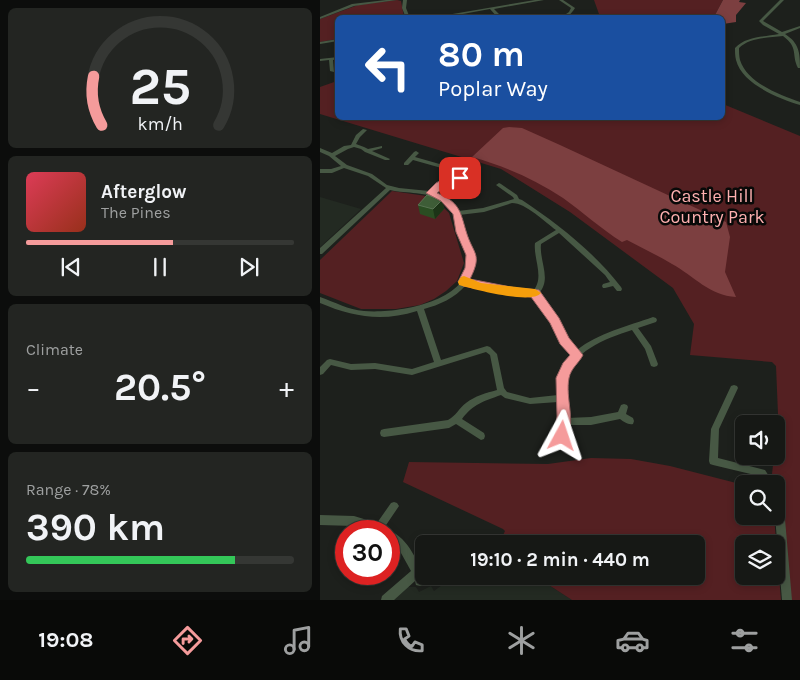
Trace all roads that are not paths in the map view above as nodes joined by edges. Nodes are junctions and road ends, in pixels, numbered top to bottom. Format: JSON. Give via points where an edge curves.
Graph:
{"nodes":[{"id":1,"x":395,"y":0,"type":"edge"},
{"id":2,"x":405,"y":0,"type":"edge"},
{"id":3,"x":538,"y":0,"type":"edge"},
{"id":4,"x":561,"y":0,"type":"edge"},
{"id":5,"x":782,"y":0,"type":"edge"},
{"id":6,"x":366,"y":1,"type":"edge"},
{"id":7,"x":491,"y":8,"type":"junction"},
{"id":8,"x":455,"y":13,"type":"joint"},
{"id":9,"x":407,"y":15,"type":"edge"},
{"id":10,"x":445,"y":15,"type":"edge"},
{"id":11,"x":498,"y":15,"type":"edge"},
{"id":12,"x":566,"y":15,"type":"edge"},
{"id":13,"x":320,"y":18,"type":"edge"},
{"id":14,"x":800,"y":27,"type":"edge"},
{"id":15,"x":782,"y":34,"type":"junction"},
{"id":16,"x":335,"y":40,"type":"edge"},
{"id":17,"x":320,"y":43,"type":"edge"},
{"id":18,"x":799,"y":52,"type":"edge"},
{"id":19,"x":335,"y":58,"type":"edge"},
{"id":20,"x":331,"y":59,"type":"junction"},
{"id":21,"x":320,"y":60,"type":"edge"},
{"id":22,"x":800,"y":67,"type":"edge"},
{"id":23,"x":332,"y":72,"type":"dead end"},
{"id":24,"x":800,"y":104,"type":"edge"},
{"id":25,"x":366,"y":130,"type":"dead end"},
{"id":26,"x":352,"y":145,"type":"junction"},
{"id":27,"x":380,"y":147,"type":"dead end"},
{"id":28,"x":320,"y":150,"type":"edge"},
{"id":29,"x":367,"y":151,"type":"junction"},
{"id":30,"x":333,"y":155,"type":"junction"},
{"id":31,"x":387,"y":159,"type":"dead end"},
{"id":32,"x":406,"y":164,"type":"dead end"},
{"id":33,"x":344,"y":166,"type":"junction"},
{"id":34,"x":320,"y":170,"type":"edge"},
{"id":35,"x":476,"y":172,"type":"dead end"},
{"id":36,"x":452,"y":177,"type":"junction"},
{"id":37,"x":499,"y":185,"type":"dead end"},
{"id":38,"x":390,"y":188,"type":"junction"},
{"id":39,"x":430,"y":193,"type":"junction"},
{"id":40,"x":517,"y":200,"type":"junction"},
{"id":41,"x":457,"y":213,"type":"junction"},
{"id":42,"x":559,"y":231,"type":"junction"},
{"id":43,"x":320,"y":252,"type":"edge"},
{"id":44,"x":463,"y":282,"type":"junction"},
{"id":45,"x":605,"y":286,"type":"dead end"},
{"id":46,"x":535,"y":293,"type":"junction"},
{"id":47,"x":320,"y":300,"type":"edge"},
{"id":48,"x":420,"y":309,"type":"junction"},
{"id":49,"x":653,"y":320,"type":"dead end"},
{"id":50,"x":634,"y":327,"type":"junction"},
{"id":51,"x":577,"y":355,"type":"junction"},
{"id":52,"x":438,"y":364,"type":"junction"},
{"id":53,"x":654,"y":364,"type":"dead end"},
{"id":54,"x":320,"y":372,"type":"edge"},
{"id":55,"x":734,"y":388,"type":"dead end"},
{"id":56,"x":501,"y":392,"type":"junction"},
{"id":57,"x":562,"y":398,"type":"junction"},
{"id":58,"x":458,"y":421,"type":"junction"},
{"id":59,"x":630,"y":421,"type":"dead end"},
{"id":60,"x":564,"y":422,"type":"junction"},
{"id":61,"x":384,"y":433,"type":"dead end"},
{"id":62,"x":481,"y":436,"type":"dead end"},
{"id":63,"x":562,"y":436,"type":"dead end"},
{"id":64,"x":763,"y":475,"type":"edge"},
{"id":65,"x":394,"y":506,"type":"dead end"},
{"id":66,"x":320,"y":520,"type":"edge"},
{"id":67,"x":335,"y":520,"type":"edge"},
{"id":68,"x":386,"y":520,"type":"edge"},
{"id":69,"x":781,"y":525,"type":"edge"},
{"id":70,"x":400,"y":544,"type":"edge"},
{"id":71,"x":386,"y":600,"type":"edge"},
{"id":72,"x":787,"y":600,"type":"edge"}],
"edges":[{"from":1,"to":6,"type":"street"},
{"from":2,"to":9,"type":"street"},
{"from":3,"to":7,"type":"street"},
{"from":4,"to":12,"type":"street","via":[[573,8]]},
{"from":5,"to":15,"type":"street","via":[[761,20]]},
{"from":6,"to":13,"type":"street"},
{"from":7,"to":8,"type":"street"},
{"from":7,"to":11,"type":"street"},
{"from":8,"to":10,"type":"street"},
{"from":14,"to":15,"type":"street"},
{"from":15,"to":18,"type":"street"},
{"from":15,"to":24,"type":"street","via":[[742,43],[736,56],[741,68],[754,81],[774,94]]},
{"from":16,"to":17,"type":"street"},
{"from":18,"to":22,"type":"street","via":[[797,62]]},
{"from":19,"to":20,"type":"street"},
{"from":20,"to":21,"type":"street"},
{"from":20,"to":23,"type":"street"},
{"from":25,"to":26,"type":"street"},
{"from":26,"to":29,"type":"street"},
{"from":26,"to":30,"type":"street"},
{"from":27,"to":29,"type":"street"},
{"from":28,"to":30,"type":"street"},
{"from":29,"to":31,"type":"street"},
{"from":30,"to":33,"type":"street"},
{"from":32,"to":36,"type":"street","via":[[414,156],[450,166],[446,173]]},
{"from":33,"to":34,"type":"street","via":[[332,171]]},
{"from":33,"to":38,"type":"street","via":[[369,174]]},
{"from":35,"to":36,"type":"street","via":[[468,177]]},
{"from":36,"to":39,"type":"street"},
{"from":37,"to":40,"type":"street"},
{"from":38,"to":39,"type":"street"},
{"from":38,"to":43,"type":"street"},
{"from":39,"to":41,"type":"street","via":[[444,199]]},
{"from":40,"to":41,"type":"street","via":[[484,210]]},
{"from":40,"to":42,"type":"street"},
{"from":41,"to":44,"type":"street","via":[[461,232],[472,255]]},
{"from":42,"to":45,"type":"street","via":[[605,271],[617,286]]},
{"from":42,"to":46,"type":"street","via":[[538,243],[543,282]]},
{"from":44,"to":46,"type":"street"},
{"from":44,"to":48,"type":"street","via":[[446,297]]},
{"from":46,"to":51,"type":"street","via":[[564,341]]},
{"from":47,"to":48,"type":"street","via":[[364,314]]},
{"from":48,"to":52,"type":"street"},
{"from":49,"to":50,"type":"street"},
{"from":50,"to":51,"type":"street","via":[[595,341]]},
{"from":50,"to":53,"type":"street"},
{"from":51,"to":57,"type":"street","via":[[565,371]]},
{"from":52,"to":54,"type":"street","via":[[408,372],[330,362]]},
{"from":52,"to":56,"type":"street","via":[[480,350],[490,350],[494,354]]},
{"from":55,"to":64,"type":"street","via":[[715,429],[713,462]]},
{"from":56,"to":57,"type":"street","via":[[510,398],[523,400]]},
{"from":56,"to":58,"type":"street","via":[[470,404]]},
{"from":57,"to":60,"type":"street"},
{"from":58,"to":61,"type":"street"},
{"from":58,"to":62,"type":"street"},
{"from":59,"to":60,"type":"street","via":[[622,411],[591,421]]},
{"from":60,"to":63,"type":"street"},
{"from":65,"to":68,"type":"street"},
{"from":66,"to":67,"type":"street"},
{"from":69,"to":72,"type":"street"},
{"from":70,"to":71,"type":"street","via":[[406,549],[419,577]]}]}
